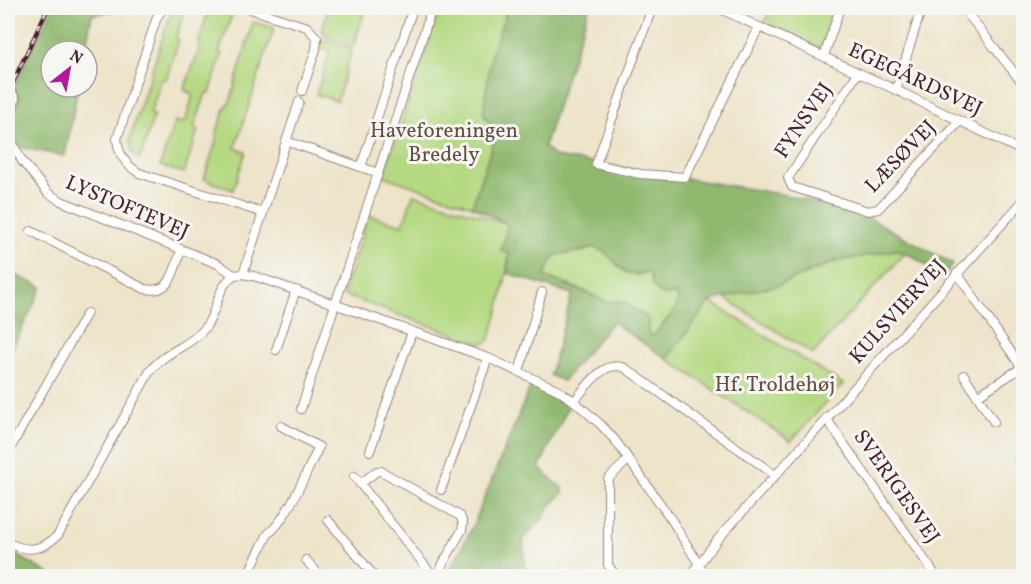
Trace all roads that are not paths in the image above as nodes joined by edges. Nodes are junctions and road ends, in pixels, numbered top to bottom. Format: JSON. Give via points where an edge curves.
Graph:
{"nodes":[{"id":1,"x":164,"y":8,"type":"edge"},
{"id":2,"x":247,"y":8,"type":"edge"},
{"id":3,"x":413,"y":8,"type":"edge"},
{"id":4,"x":432,"y":8,"type":"edge"},
{"id":5,"x":652,"y":8,"type":"edge"},
{"id":6,"x":718,"y":8,"type":"edge"},
{"id":7,"x":840,"y":8,"type":"edge"},
{"id":8,"x":963,"y":8,"type":"edge"},
{"id":9,"x":921,"y":10,"type":"dead end"},
{"id":10,"x":759,"y":27,"type":"junction"},
{"id":11,"x":824,"y":56,"type":"junction"},
{"id":12,"x":858,"y":73,"type":"junction"},
{"id":13,"x":1023,"y":85,"type":"edge"},
{"id":14,"x":896,"y":90,"type":"junction"},
{"id":15,"x":302,"y":91,"type":"dead end"},
{"id":16,"x":11,"y":93,"type":"edge"},
{"id":17,"x":298,"y":102,"type":"dead end"},
{"id":18,"x":960,"y":121,"type":"junction"},
{"id":19,"x":286,"y":141,"type":"junction"},
{"id":20,"x":1023,"y":152,"type":"edge"},
{"id":21,"x":361,"y":167,"type":"junction"},
{"id":22,"x":378,"y":173,"type":"junction"},
{"id":23,"x":830,"y":199,"type":"joint"},
{"id":24,"x":1023,"y":200,"type":"edge"},
{"id":25,"x":263,"y":213,"type":"junction"},
{"id":26,"x":31,"y":231,"type":"dead end"},
{"id":27,"x":181,"y":251,"type":"junction"},
{"id":28,"x":957,"y":273,"type":"junction"},
{"id":29,"x":238,"y":274,"type":"junction"},
{"id":30,"x":296,"y":290,"type":"junction"},
{"id":31,"x":542,"y":292,"type":"dead end"},
{"id":32,"x":336,"y":304,"type":"junction"},
{"id":33,"x":87,"y":313,"type":"dead end"},
{"id":34,"x":412,"y":332,"type":"junction"},
{"id":35,"x":276,"y":350,"type":"dead end"},
{"id":36,"x":488,"y":358,"type":"junction"},
{"id":37,"x":1022,"y":370,"type":"edge"},
{"id":38,"x":519,"y":372,"type":"junction"},
{"id":39,"x":964,"y":375,"type":"dead end"},
{"id":40,"x":977,"y":396,"type":"junction"},
{"id":41,"x":574,"y":401,"type":"junction"},
{"id":42,"x":301,"y":409,"type":"dead end"},
{"id":43,"x":826,"y":418,"type":"junction"},
{"id":44,"x":994,"y":422,"type":"dead end"},
{"id":45,"x":281,"y":426,"type":"dead end"},
{"id":46,"x":370,"y":451,"type":"dead end"},
{"id":47,"x":8,"y":452,"type":"edge"},
{"id":48,"x":629,"y":459,"type":"junction"},
{"id":49,"x":775,"y":475,"type":"junction"},
{"id":50,"x":354,"y":476,"type":"dead end"},
{"id":51,"x":360,"y":484,"type":"junction"},
{"id":52,"x":441,"y":490,"type":"dead end"},
{"id":53,"x":328,"y":520,"type":"dead end"},
{"id":54,"x":8,"y":543,"type":"edge"},
{"id":55,"x":306,"y":560,"type":"dead end"},
{"id":56,"x":698,"y":565,"type":"junction"},
{"id":57,"x":246,"y":576,"type":"edge"},
{"id":58,"x":320,"y":576,"type":"edge"},
{"id":59,"x":374,"y":576,"type":"edge"},
{"id":60,"x":435,"y":576,"type":"edge"},
{"id":61,"x":616,"y":576,"type":"edge"},
{"id":62,"x":690,"y":576,"type":"edge"},
{"id":63,"x":706,"y":576,"type":"edge"},
{"id":64,"x":936,"y":576,"type":"edge"}],
"edges":[{"from":1,"to":25,"type":"street","via":[[157,17],[117,139],[122,158],[139,173]]},
{"from":2,"to":15,"type":"street","via":[[307,27],[317,38]]},
{"from":3,"to":21,"type":"street"},
{"from":4,"to":22,"type":"street"},
{"from":5,"to":10,"type":"street","via":[[596,164],[640,174],[685,177]]},
{"from":6,"to":10,"type":"street","name":"EGEGÅRDSVEJ"},
{"from":7,"to":11,"type":"street","name":"EGEGÅRDSVEJ"},
{"from":8,"to":13,"type":"street"},
{"from":9,"to":14,"type":"street"},
{"from":10,"to":11,"type":"street","name":"EGEGÅRDSVEJ"},
{"from":11,"to":12,"type":"street","name":"EGEGÅRDSVEJ"},
{"from":12,"to":14,"type":"street","name":"EGEGÅRDSVEJ"},
{"from":12,"to":23,"type":"street","name":"FYNSVEJ","via":[[788,178],[792,187]]},
{"from":14,"to":18,"type":"street","name":"EGEGÅRDSVEJ"},
{"from":16,"to":27,"type":"street","name":"LYSTOFTEVEJ","via":[[10,138],[22,161],[48,193]]},
{"from":17,"to":19,"type":"street"},
{"from":18,"to":20,"type":"street","name":"EGEGÅRDSVEJ"},
{"from":18,"to":23,"type":"street","name":"LÆSØVEJ","via":[[878,209],[868,211]]},
{"from":19,"to":21,"type":"street"},
{"from":19,"to":25,"type":"street"},
{"from":21,"to":22,"type":"street"},
{"from":22,"to":32,"type":"street"},
{"from":24,"to":28,"type":"street","name":"KULSVIERVEJ"},
{"from":25,"to":29,"type":"street"},
{"from":26,"to":27,"type":"street","via":[[155,291],[168,284]]},
{"from":27,"to":29,"type":"street","name":"LYSTOFTEVEJ"},
{"from":28,"to":37,"type":"street"},
{"from":28,"to":43,"type":"street","name":"KULSVIERVEJ"},
{"from":29,"to":30,"type":"street","name":"LYSTOFTEVEJ"},
{"from":29,"to":54,"type":"street","via":[[222,288],[205,328],[150,371],[58,535],[50,543],[31,550]]},
{"from":30,"to":32,"type":"street","name":"LYSTOFTEVEJ"},
{"from":30,"to":35,"type":"street"},
{"from":31,"to":38,"type":"street"},
{"from":32,"to":34,"type":"street","name":"LYSTOFTEVEJ"},
{"from":32,"to":42,"type":"street"},
{"from":33,"to":47,"type":"street"},
{"from":34,"to":36,"type":"street","name":"LYSTOFTEVEJ"},
{"from":34,"to":46,"type":"street"},
{"from":36,"to":38,"type":"street","name":"LYSTOFTEVEJ"},
{"from":36,"to":52,"type":"street"},
{"from":37,"to":40,"type":"street"},
{"from":38,"to":41,"type":"street","name":"LYSTOFTEVEJ"},
{"from":39,"to":40,"type":"street"},
{"from":40,"to":44,"type":"street"},
{"from":41,"to":48,"type":"street","name":"LYSTOFTEVEJ","via":[[600,424]]},
{"from":41,"to":49,"type":"street","via":[[604,368],[617,365]]},
{"from":43,"to":49,"type":"street","name":"KULSVIERVEJ"},
{"from":43,"to":64,"type":"street","name":"SVERIGESVEJ"},
{"from":45,"to":57,"type":"street","via":[[319,447],[292,501],[268,534]]},
{"from":48,"to":56,"type":"street","name":"LYSTOFTEVEJ"},
{"from":48,"to":61,"type":"street","via":[[608,479],[608,565]]},
{"from":49,"to":56,"type":"street","name":"KULSVIERVEJ"},
{"from":50,"to":51,"type":"street"},
{"from":51,"to":60,"type":"street"},
{"from":51,"to":60,"type":"street","via":[[381,471],[460,516],[462,530]]},
{"from":53,"to":59,"type":"street"},
{"from":55,"to":58,"type":"street"},
{"from":56,"to":62,"type":"street","name":"KULSVIERVEJ"},
{"from":56,"to":63,"type":"street","name":"LYSTOFTEVEJ"}]}
